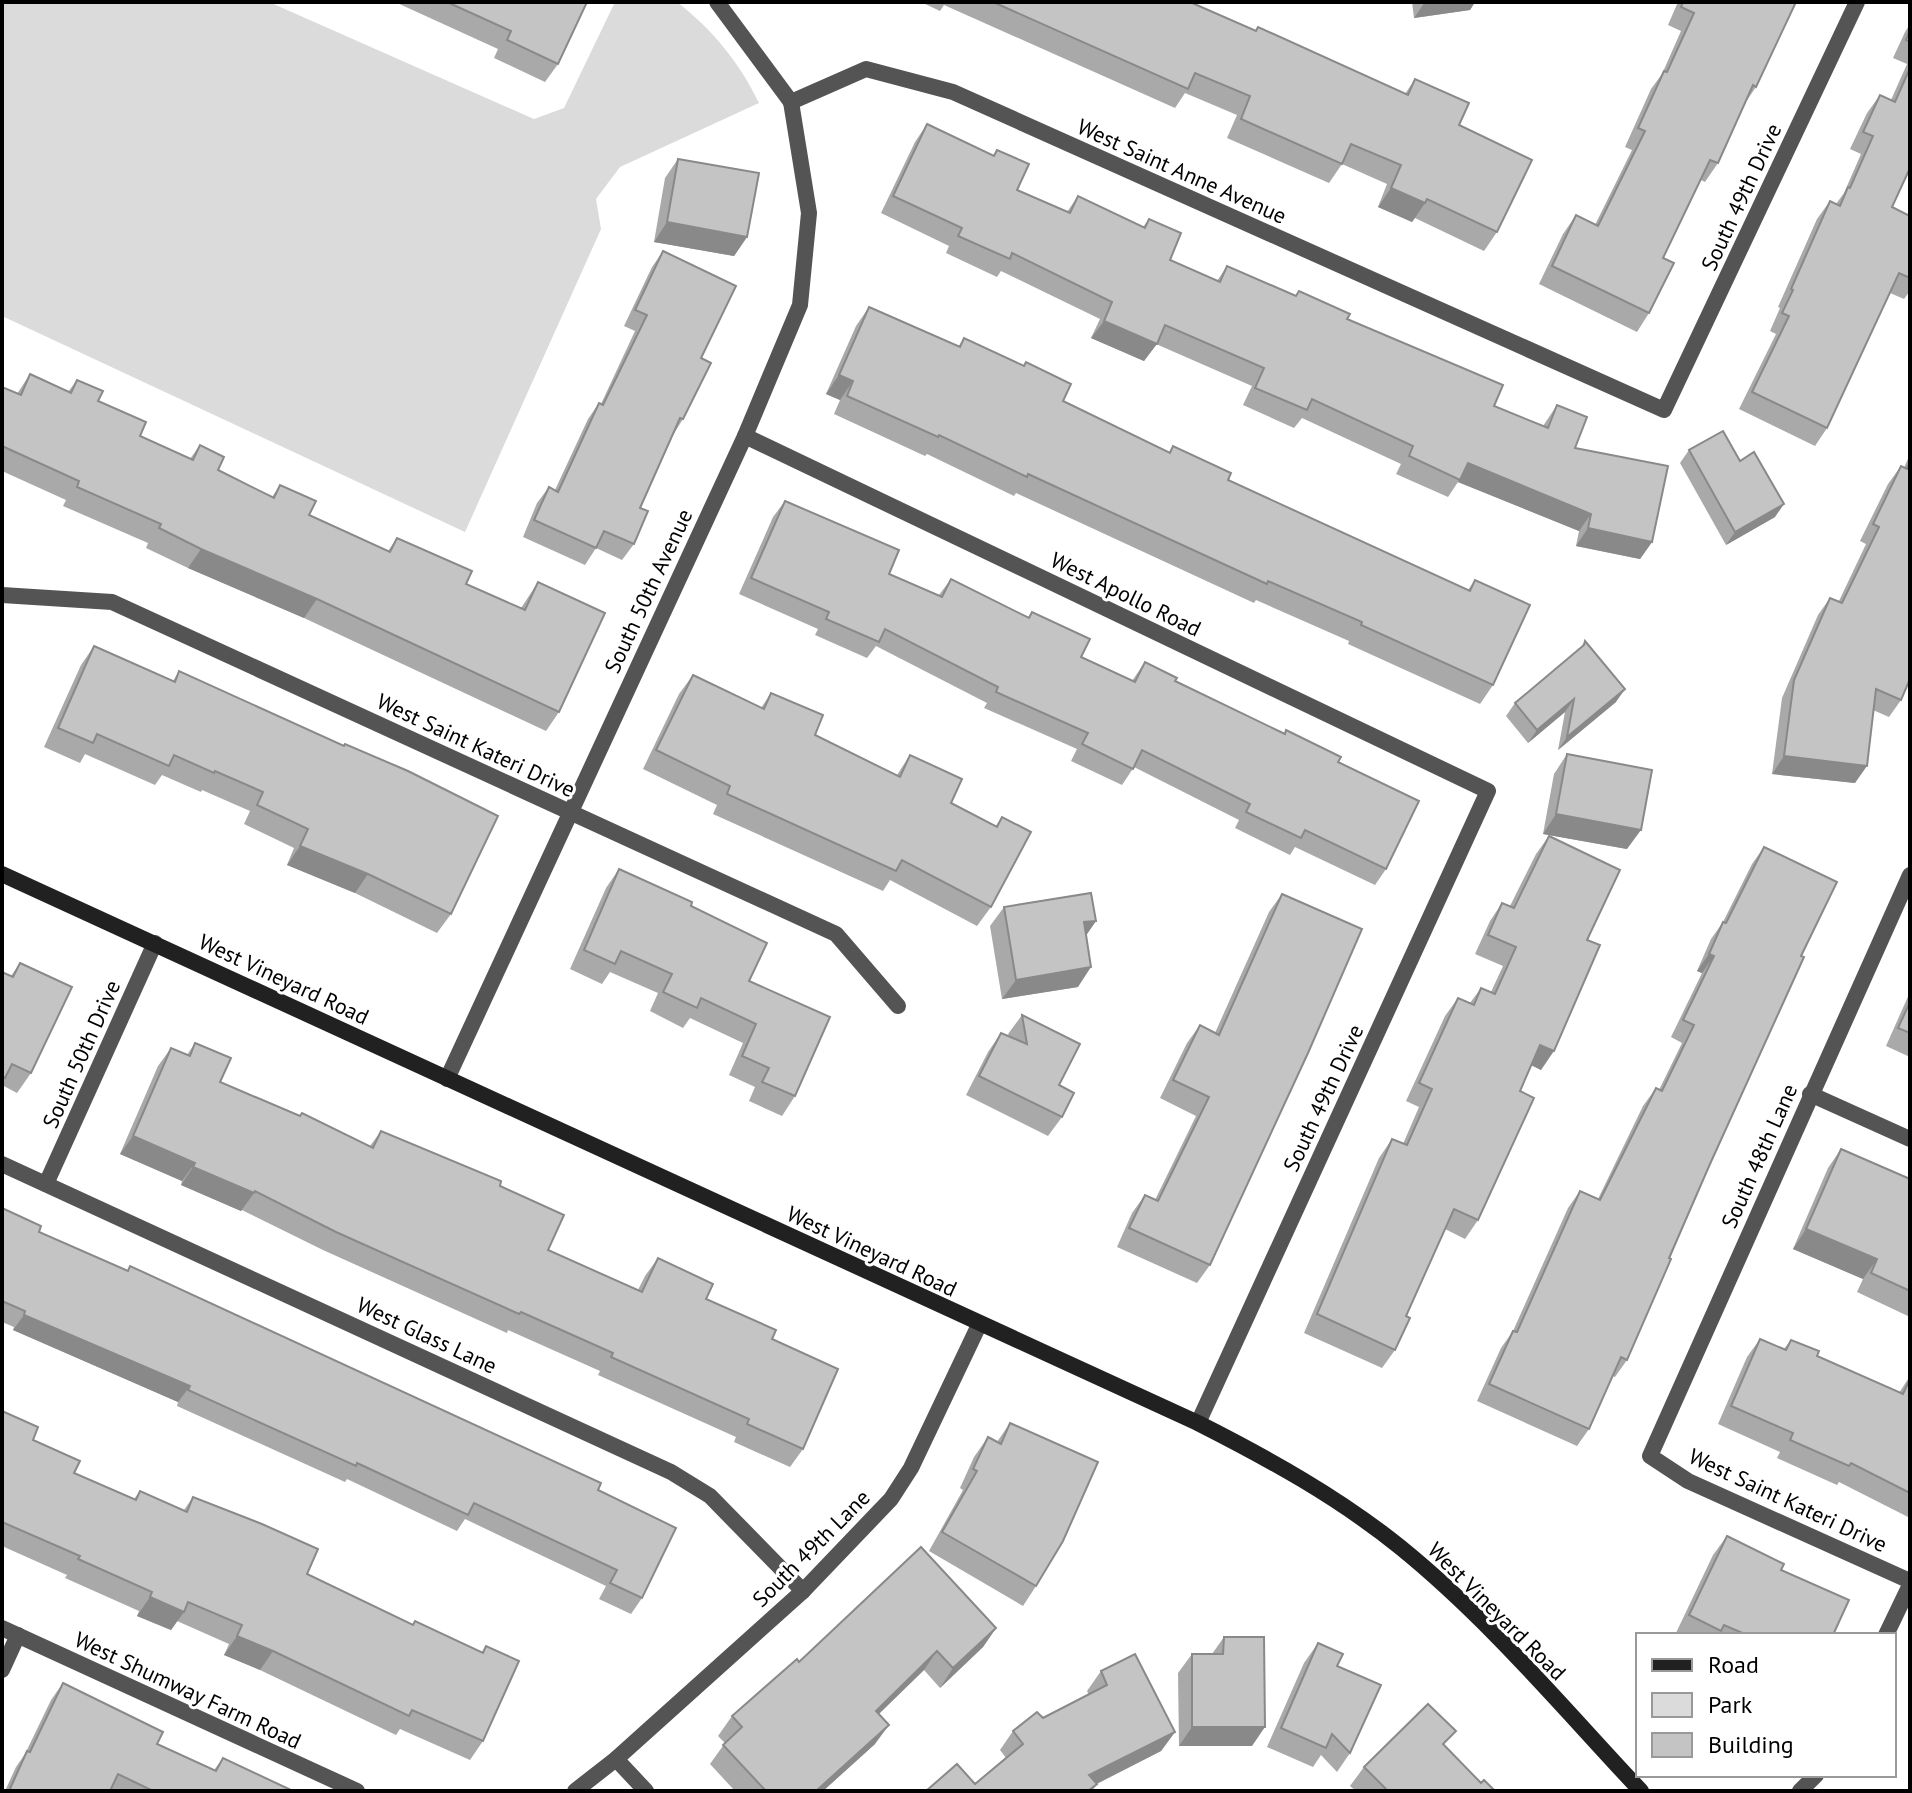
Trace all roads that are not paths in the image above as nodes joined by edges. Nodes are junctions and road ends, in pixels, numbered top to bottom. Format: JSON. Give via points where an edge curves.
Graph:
{"nodes":[{"id":1,"x":717,"y":2,"type":"edge"},
{"id":2,"x":1857,"y":2,"type":"edge"},
{"id":3,"x":791,"y":102,"type":"junction"},
{"id":4,"x":1664,"y":410,"type":"joint"},
{"id":5,"x":745,"y":436,"type":"junction"},
{"id":6,"x":2,"y":595,"type":"edge"},
{"id":7,"x":1488,"y":791,"type":"joint"},
{"id":8,"x":569,"y":812,"type":"junction"},
{"id":9,"x":2,"y":874,"type":"edge"},
{"id":10,"x":1910,"y":875,"type":"edge"},
{"id":11,"x":155,"y":943,"type":"junction"},
{"id":12,"x":898,"y":1006,"type":"dead end"},
{"id":13,"x":447,"y":1079,"type":"junction"},
{"id":14,"x":1810,"y":1094,"type":"junction"},
{"id":15,"x":1910,"y":1139,"type":"edge"},
{"id":16,"x":2,"y":1164,"type":"edge"},
{"id":17,"x":46,"y":1184,"type":"junction"},
{"id":18,"x":979,"y":1325,"type":"junction"},
{"id":19,"x":1198,"y":1423,"type":"junction"},
{"id":20,"x":1650,"y":1456,"type":"joint"},
{"id":21,"x":1910,"y":1583,"type":"edge"},
{"id":22,"x":803,"y":1591,"type":"junction"},
{"id":23,"x":2,"y":1628,"type":"edge"},
{"id":24,"x":1887,"y":1633,"type":"edge"},
{"id":25,"x":18,"y":1635,"type":"junction"},
{"id":26,"x":2,"y":1670,"type":"edge"},
{"id":27,"x":616,"y":1759,"type":"junction"},
{"id":28,"x":357,"y":1791,"type":"edge"},
{"id":29,"x":575,"y":1791,"type":"edge"},
{"id":30,"x":646,"y":1791,"type":"edge"},
{"id":31,"x":1641,"y":1791,"type":"edge"}],
"edges":[{"from":1,"to":3,"type":"street"},
{"from":2,"to":4,"type":"street","name":"South 49th Drive"},
{"from":3,"to":4,"type":"street","name":"West Saint Anne Avenue","via":[[866,69],[953,92]]},
{"from":3,"to":5,"type":"street","name":"South 50th Avenue","via":[[809,213],[800,305]]},
{"from":5,"to":7,"type":"street","name":"West Apollo Road"},
{"from":5,"to":8,"type":"street","name":"South 50th Avenue"},
{"from":6,"to":8,"type":"street","name":"West Saint Kateri Drive","via":[[112,602]]},
{"from":7,"to":19,"type":"street","name":"South 49th Drive"},
{"from":8,"to":12,"type":"street","name":"West Saint Kateri Drive","via":[[836,934]]},
{"from":8,"to":13,"type":"street","name":"South 50th Avenue"},
{"from":9,"to":11,"type":"street","name":"West Vineyard Road"},
{"from":10,"to":14,"type":"street","name":"South 48th Lane"},
{"from":11,"to":13,"type":"street","name":"West Vineyard Road"},
{"from":11,"to":17,"type":"street","name":"South 50th Drive"},
{"from":13,"to":18,"type":"street","name":"West Vineyard Road"},
{"from":14,"to":15,"type":"street"},
{"from":14,"to":20,"type":"street","name":"South 48th Lane"},
{"from":16,"to":17,"type":"street","name":"West Glass Lane"},
{"from":17,"to":22,"type":"street","name":"West Glass Lane","via":[[671,1472],[710,1496]]},
{"from":18,"to":19,"type":"street","name":"West Vineyard Road"},
{"from":18,"to":22,"type":"street","name":"South 49th Lane","via":[[891,1499]]},
{"from":19,"to":31,"type":"street","name":"West Vineyard Road","via":[[1293,1472],[1399,1546],[1491,1630]]},
{"from":20,"to":21,"type":"street","name":"West Saint Kateri Drive","via":[[1688,1481]]},
{"from":21,"to":24,"type":"street"},
{"from":22,"to":27,"type":"street","name":"South 49th Lane"},
{"from":23,"to":25,"type":"street","name":"West Shumway Farm Road"},
{"from":25,"to":26,"type":"street"},
{"from":25,"to":28,"type":"street","name":"West Shumway Farm Road"},
{"from":27,"to":29,"type":"street"},
{"from":27,"to":30,"type":"street"}]}
